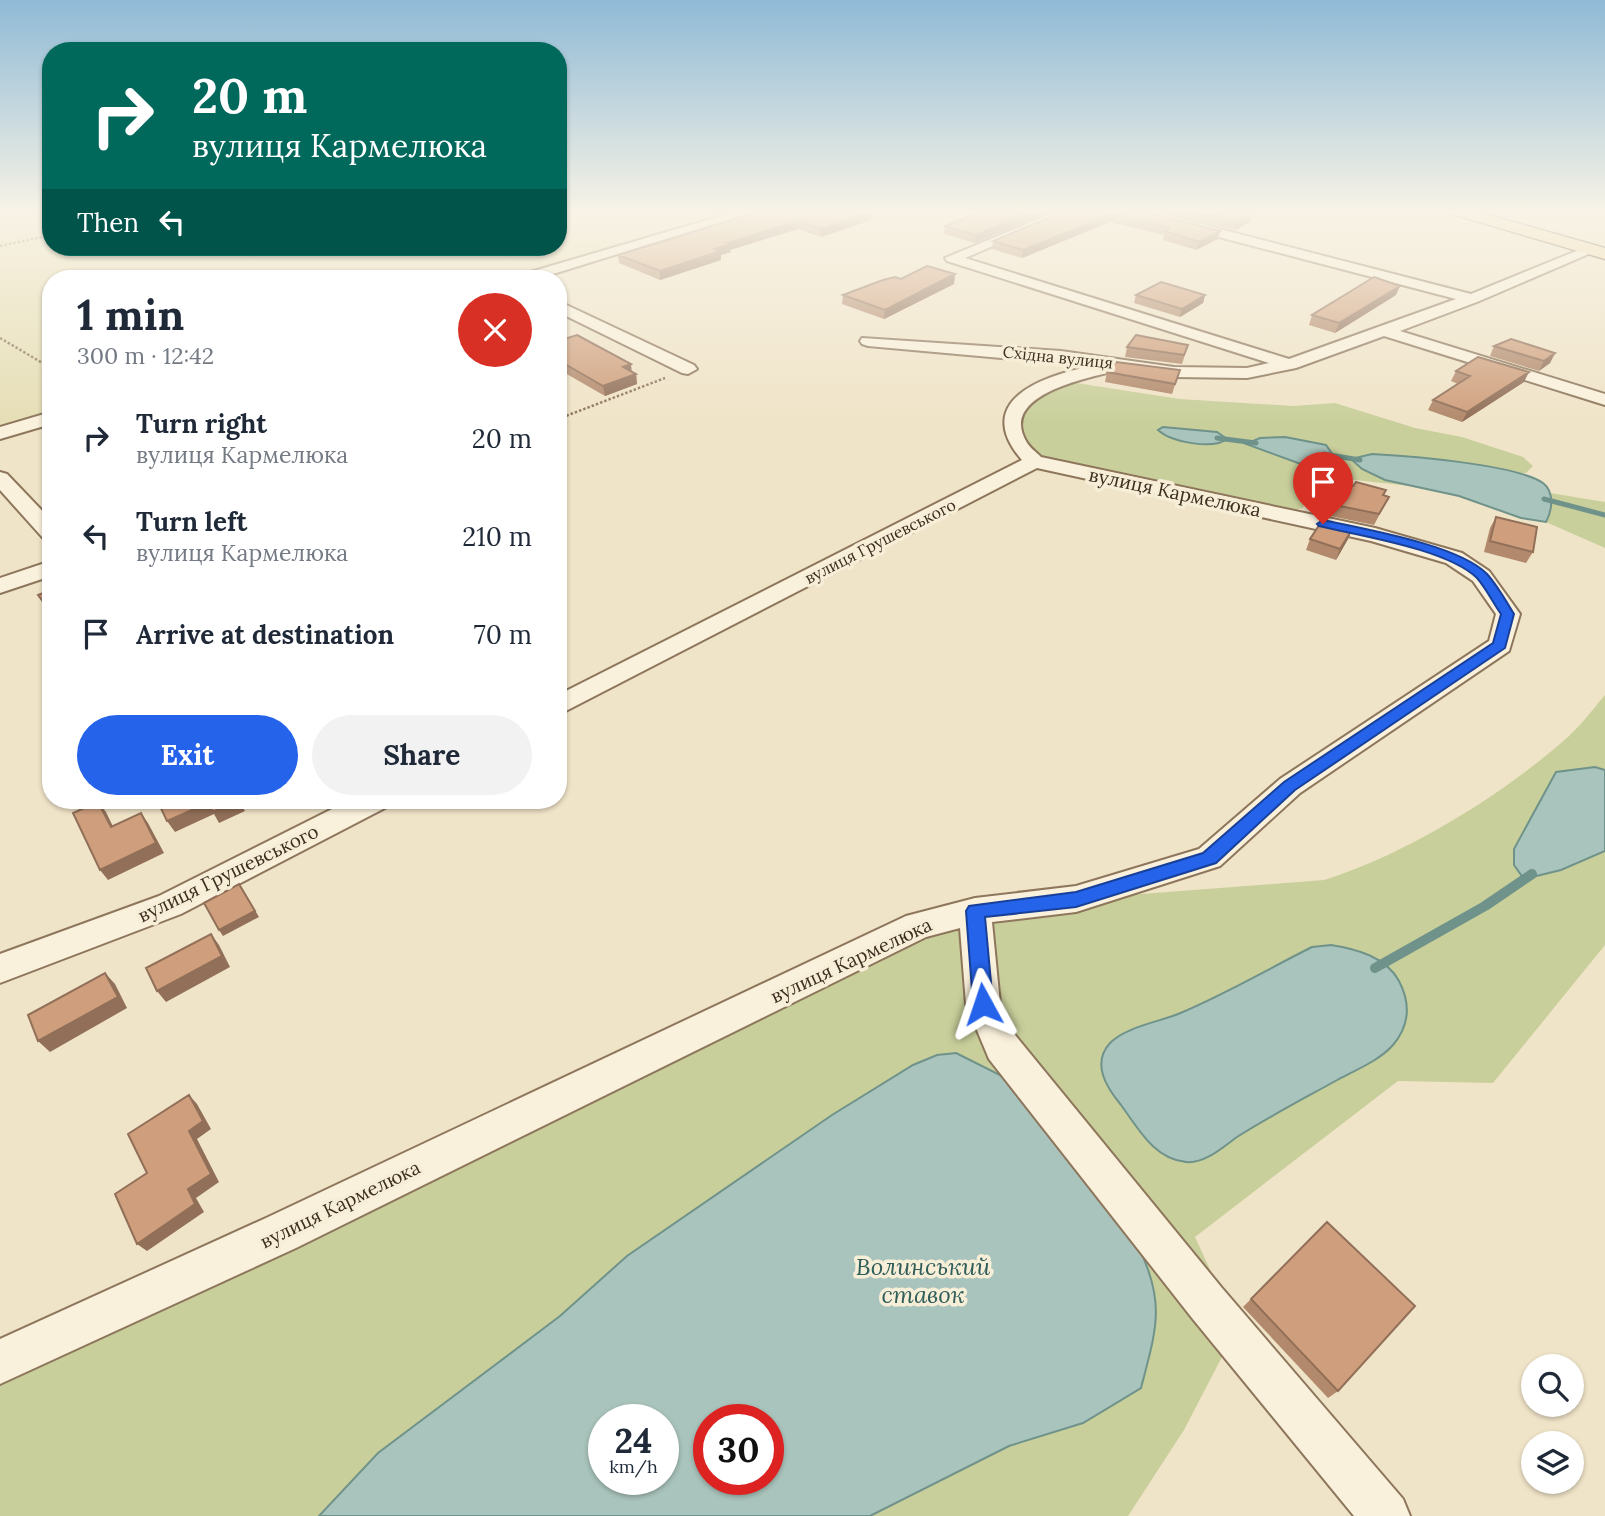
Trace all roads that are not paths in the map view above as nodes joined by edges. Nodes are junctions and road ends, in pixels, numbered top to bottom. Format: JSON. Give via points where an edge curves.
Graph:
{"nodes":[{"id":1,"x":1028,"y":282,"type":"edge"},
{"id":2,"x":1406,"y":282,"type":"edge"},
{"id":3,"x":1516,"y":282,"type":"edge"},
{"id":4,"x":1472,"y":299,"type":"junction"},
{"id":5,"x":567,"y":310,"type":"edge"},
{"id":6,"x":1384,"y":331,"type":"junction"},
{"id":7,"x":867,"y":341,"type":"dead end"},
{"id":8,"x":1290,"y":364,"type":"junction"},
{"id":9,"x":1132,"y":366,"type":"junction"},
{"id":10,"x":688,"y":369,"type":"road end"},
{"id":11,"x":1605,"y":400,"type":"edge"},
{"id":12,"x":42,"y":421,"type":"edge"},
{"id":13,"x":0,"y":433,"type":"edge"},
{"id":14,"x":1034,"y":462,"type":"junction"},
{"id":15,"x":0,"y":478,"type":"edge"},
{"id":16,"x":42,"y":523,"type":"edge"},
{"id":17,"x":42,"y":571,"type":"edge"},
{"id":18,"x":0,"y":586,"type":"edge"},
{"id":19,"x":567,"y":701,"type":"edge"},
{"id":20,"x":357,"y":809,"type":"edge"},
{"id":21,"x":975,"y":911,"type":"junction"},
{"id":22,"x":0,"y":969,"type":"edge"},
{"id":23,"x":0,"y":1362,"type":"edge"},
{"id":24,"x":1386,"y":1516,"type":"edge"}],
"edges":[{"from":1,"to":8,"type":"street"},
{"from":2,"to":4,"type":"street"},
{"from":3,"to":4,"type":"street","name":"Східна вулиця"},
{"from":4,"to":6,"type":"street","name":"Східна вулиця"},
{"from":5,"to":10,"type":"street"},
{"from":6,"to":8,"type":"street","name":"Східна вулиця"},
{"from":6,"to":11,"type":"street"},
{"from":7,"to":9,"type":"street","name":"Східна вулиця"},
{"from":8,"to":9,"type":"street","name":"Східна вулиця","via":[[1260,372],[1221,374]]},
{"from":9,"to":14,"type":"street","via":[[1069,376],[1023,400],[1012,427],[1020,450]]},
{"from":12,"to":13,"type":"street"},
{"from":14,"to":19,"type":"street","name":"вулиця Грушевського"},
{"from":14,"to":21,"type":"street","name":"вулиця Кармелюка","via":[[1376,535],[1454,558],[1481,576],[1508,614],[1500,645],[1290,786],[1209,858],[1076,899]]},
{"from":15,"to":16,"type":"street"},
{"from":17,"to":18,"type":"street"},
{"from":20,"to":22,"type":"street","name":"вулиця Грушевського","via":[[170,905]]},
{"from":21,"to":23,"type":"street","name":"вулиця Кармелюка","via":[[918,926],[294,1227]]},
{"from":21,"to":24,"type":"street","via":[[983,1004],[1002,1047],[1207,1303]]}]}
